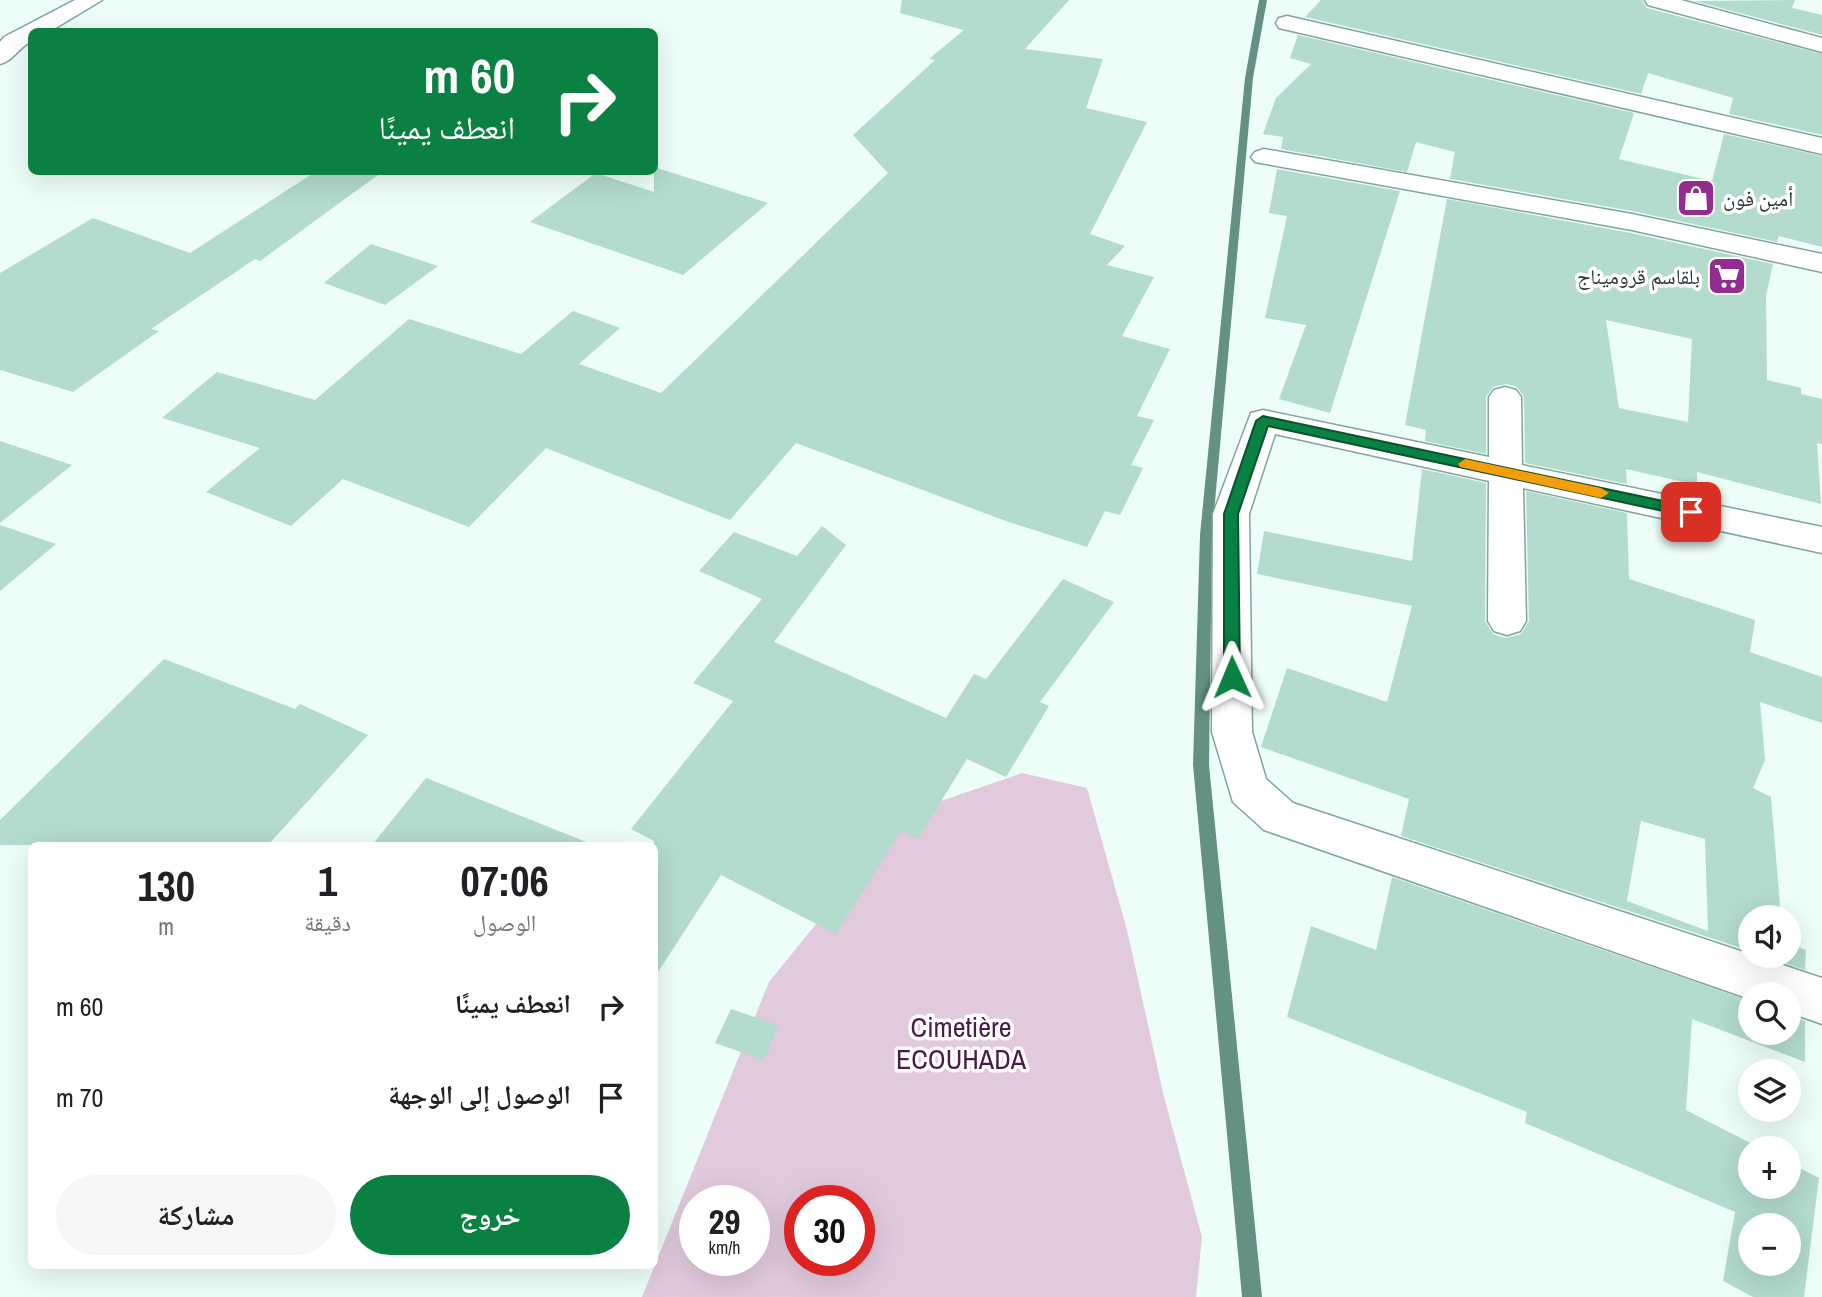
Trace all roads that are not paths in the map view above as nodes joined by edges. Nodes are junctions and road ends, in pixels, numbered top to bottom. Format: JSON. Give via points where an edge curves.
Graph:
{"nodes":[{"id":1,"x":91,"y":0,"type":"edge"},
{"id":2,"x":1656,"y":0,"type":"edge"},
{"id":3,"x":1287,"y":23,"type":"dead end"},
{"id":4,"x":38,"y":28,"type":"edge"},
{"id":5,"x":28,"y":33,"type":"edge"},
{"id":6,"x":1822,"y":45,"type":"edge"},
{"id":7,"x":0,"y":57,"type":"edge"},
{"id":8,"x":1822,"y":146,"type":"edge"},
{"id":9,"x":1264,"y":157,"type":"dead end"},
{"id":10,"x":1822,"y":263,"type":"edge"},
{"id":11,"x":1505,"y":397,"type":"dead end"},
{"id":12,"x":1508,"y":473,"type":"junction"},
{"id":13,"x":1822,"y":540,"type":"edge"},
{"id":14,"x":1507,"y":621,"type":"dead end"},
{"id":15,"x":1822,"y":1001,"type":"edge"}],
"edges":[{"from":1,"to":4,"type":"street"},
{"from":2,"to":6,"type":"street"},
{"from":3,"to":8,"type":"street"},
{"from":5,"to":7,"type":"street","via":[[12,42]]},
{"from":9,"to":10,"type":"street","via":[[1632,222]]},
{"from":11,"to":12,"type":"street"},
{"from":12,"to":13,"type":"street"},
{"from":12,"to":14,"type":"street"},
{"from":12,"to":15,"type":"street","via":[[1263,421],[1231,514],[1233,732],[1248,789],[1279,817]]}]}
